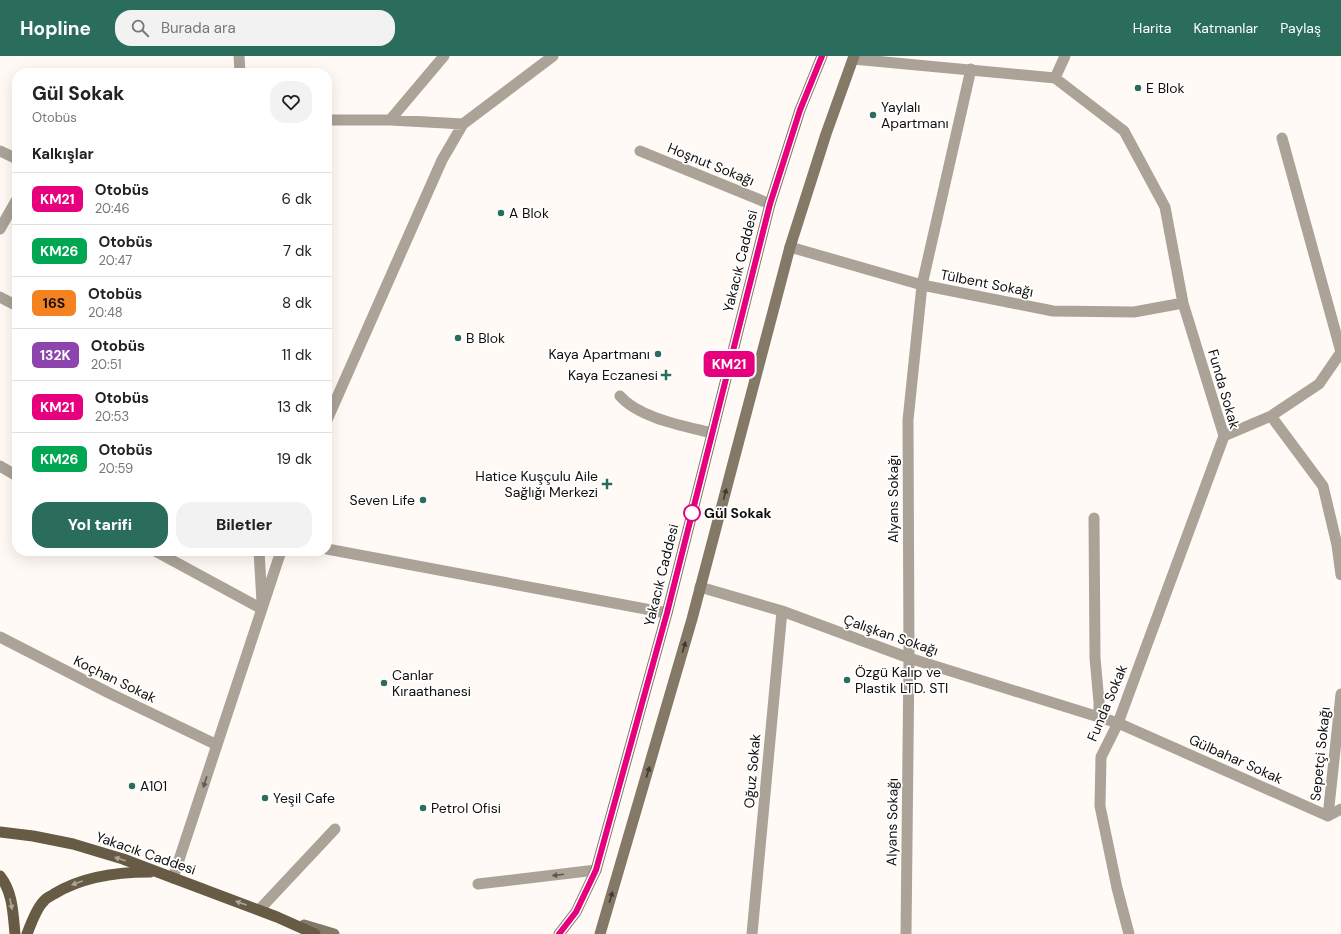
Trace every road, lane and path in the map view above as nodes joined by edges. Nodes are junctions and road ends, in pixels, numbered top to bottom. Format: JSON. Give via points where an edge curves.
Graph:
{"nodes":[{"id":1,"x":239,"y":56,"type":"edge"},
{"id":2,"x":444,"y":56,"type":"edge"},
{"id":3,"x":553,"y":56,"type":"edge"},
{"id":4,"x":822,"y":56,"type":"edge"},
{"id":5,"x":1065,"y":56,"type":"edge"},
{"id":6,"x":853,"y":57,"type":"edge"},
{"id":7,"x":240,"y":68,"type":"edge"},
{"id":8,"x":971,"y":69,"type":"junction"},
{"id":9,"x":1055,"y":78,"type":"junction"},
{"id":10,"x":332,"y":120,"type":"edge"},
{"id":11,"x":390,"y":120,"type":"junction"},
{"id":12,"x":463,"y":124,"type":"junction"},
{"id":13,"x":1282,"y":138,"type":"dead end"},
{"id":14,"x":0,"y":151,"type":"edge"},
{"id":15,"x":640,"y":151,"type":"dead end"},
{"id":16,"x":12,"y":157,"type":"edge"},
{"id":17,"x":770,"y":204,"type":"junction"},
{"id":18,"x":12,"y":208,"type":"edge"},
{"id":19,"x":0,"y":229,"type":"edge"},
{"id":20,"x":790,"y":247,"type":"junction"},
{"id":21,"x":922,"y":285,"type":"junction"},
{"id":22,"x":0,"y":297,"type":"edge"},
{"id":23,"x":12,"y":303,"type":"edge"},
{"id":24,"x":1183,"y":303,"type":"junction"},
{"id":25,"x":1341,"y":352,"type":"edge"},
{"id":26,"x":620,"y":396,"type":"dead end"},
{"id":27,"x":332,"y":409,"type":"edge"},
{"id":28,"x":1271,"y":416,"type":"junction"},
{"id":29,"x":712,"y":433,"type":"junction"},
{"id":30,"x":1224,"y":436,"type":"junction"},
{"id":31,"x":0,"y":466,"type":"edge"},
{"id":32,"x":12,"y":473,"type":"edge"},
{"id":33,"x":1094,"y":518,"type":"dead end"},
{"id":34,"x":332,"y":550,"type":"edge"},
{"id":35,"x":164,"y":556,"type":"edge"},
{"id":36,"x":259,"y":556,"type":"edge"},
{"id":37,"x":279,"y":556,"type":"edge"},
{"id":38,"x":1341,"y":576,"type":"edge"},
{"id":39,"x":700,"y":587,"type":"junction"},
{"id":40,"x":262,"y":609,"type":"junction"},
{"id":41,"x":782,"y":611,"type":"junction"},
{"id":42,"x":667,"y":613,"type":"junction"},
{"id":43,"x":0,"y":637,"type":"edge"},
{"id":44,"x":909,"y":658,"type":"junction"},
{"id":45,"x":1341,"y":694,"type":"edge"},
{"id":46,"x":1099,"y":717,"type":"junction"},
{"id":47,"x":1118,"y":723,"type":"junction"},
{"id":48,"x":217,"y":745,"type":"junction"},
{"id":49,"x":1341,"y":809,"type":"edge"},
{"id":50,"x":1328,"y":816,"type":"junction"},
{"id":51,"x":335,"y":829,"type":"dead end"},
{"id":52,"x":0,"y":832,"type":"edge"},
{"id":53,"x":596,"y":870,"type":"junction"},
{"id":54,"x":157,"y":872,"type":"junction"},
{"id":55,"x":0,"y":876,"type":"edge"},
{"id":56,"x":173,"y":878,"type":"junction"},
{"id":57,"x":478,"y":884,"type":"dead end"},
{"id":58,"x":259,"y":910,"type":"junction"},
{"id":59,"x":277,"y":917,"type":"junction"},
{"id":60,"x":15,"y":934,"type":"edge"},
{"id":61,"x":27,"y":934,"type":"edge"},
{"id":62,"x":315,"y":934,"type":"edge"},
{"id":63,"x":334,"y":934,"type":"edge"},
{"id":64,"x":559,"y":934,"type":"edge"},
{"id":65,"x":600,"y":934,"type":"edge"},
{"id":66,"x":752,"y":934,"type":"edge"},
{"id":67,"x":906,"y":934,"type":"edge"},
{"id":68,"x":1129,"y":934,"type":"edge"}],
"edges":[{"from":1,"to":7,"type":"street"},
{"from":2,"to":11,"type":"street"},
{"from":3,"to":12,"type":"street"},
{"from":4,"to":17,"type":"main road","name":"Yakacık Caddesi","via":[[800,110]]},
{"from":5,"to":9,"type":"street"},
{"from":6,"to":8,"type":"street"},
{"from":6,"to":20,"type":"main road"},
{"from":8,"to":9,"type":"street"},
{"from":8,"to":21,"type":"street","name":"Alyans Sokağı"},
{"from":9,"to":24,"type":"street","name":"Funda Sokak","via":[[1124,131],[1165,207]]},
{"from":10,"to":11,"type":"street"},
{"from":11,"to":12,"type":"street"},
{"from":12,"to":27,"type":"street","via":[[442,160]]},
{"from":13,"to":25,"type":"street"},
{"from":14,"to":16,"type":"street"},
{"from":15,"to":17,"type":"street","name":"Hoşnut Sokağı"},
{"from":17,"to":29,"type":"main road","name":"Yakacık Caddesi"},
{"from":18,"to":19,"type":"street"},
{"from":20,"to":21,"type":"street","name":"Tülbent Sokağı"},
{"from":39,"to":20,"type":"main road","one_way":true},
{"from":21,"to":24,"type":"street","name":"Tülbent Sokağı","via":[[1053,311],[1134,312]]},
{"from":21,"to":44,"type":"street","name":"Alyans Sokağı","via":[[908,420]]},
{"from":22,"to":23,"type":"street"},
{"from":24,"to":30,"type":"street","name":"Funda Sokak"},
{"from":25,"to":28,"type":"street","via":[[1319,384]]},
{"from":26,"to":29,"type":"street","via":[[630,406],[662,420]]},
{"from":28,"to":30,"type":"street"},
{"from":28,"to":38,"type":"street","via":[[1323,486],[1337,545]]},
{"from":29,"to":42,"type":"main road","name":"Yakacık Caddesi"},
{"from":30,"to":47,"type":"street","name":"Funda Sokak"},
{"from":31,"to":32,"type":"street"},
{"from":33,"to":46,"type":"street","via":[[1095,658]]},
{"from":34,"to":42,"type":"street"},
{"from":35,"to":40,"type":"street"},
{"from":36,"to":40,"type":"street"},
{"from":37,"to":40,"type":"street"},
{"from":39,"to":41,"type":"street","name":"Çalışkan Sokağı"},
{"from":65,"to":39,"type":"main road","one_way":true},
{"from":40,"to":48,"type":"street"},
{"from":41,"to":44,"type":"street","name":"Çalışkan Sokağı"},
{"from":41,"to":66,"type":"street","name":"Oğuz Sokak"},
{"from":42,"to":53,"type":"main road","name":"Yakacık Caddesi"},
{"from":43,"to":48,"type":"street","name":"Koçhan Sokak"},
{"from":44,"to":46,"type":"street","name":"Çalışkan Sokağı"},
{"from":44,"to":67,"type":"street","name":"Alyans Sokağı"},
{"from":45,"to":50,"type":"street","name":"Sepetçi Sokağı"},
{"from":46,"to":47,"type":"street","name":"Çalışkan Sokağı"},
{"from":47,"to":50,"type":"street","name":"Gülbahar Sokak"},
{"from":47,"to":68,"type":"street","name":"Funda Sokak","via":[[1101,757],[1100,806]]},
{"from":48,"to":56,"type":"street","one_way":true},
{"from":49,"to":50,"type":"street"},
{"from":51,"to":58,"type":"street"},
{"from":54,"to":52,"type":"main road","name":"Yakacık Caddesi","one_way":true,"via":[[73,844]]},
{"from":53,"to":57,"type":"street","one_way":true},
{"from":53,"to":64,"type":"main road","name":"Yakacık Caddesi","via":[[576,912]]},
{"from":54,"to":56,"type":"main road","name":"Yakacık Caddesi"},
{"from":54,"to":61,"type":"main road","one_way":true,"via":[[103,875],[64,888],[44,900]]},
{"from":55,"to":60,"type":"main road","one_way":true,"via":[[9,891]]},
{"from":58,"to":56,"type":"main road","name":"Yakacık Caddesi","one_way":true},
{"from":58,"to":59,"type":"main road","name":"Yakacık Caddesi"},
{"from":59,"to":62,"type":"main road","name":"Yakacık Caddesi"},
{"from":59,"to":63,"type":"main road","name":"Yakacık Caddesi"}]}
